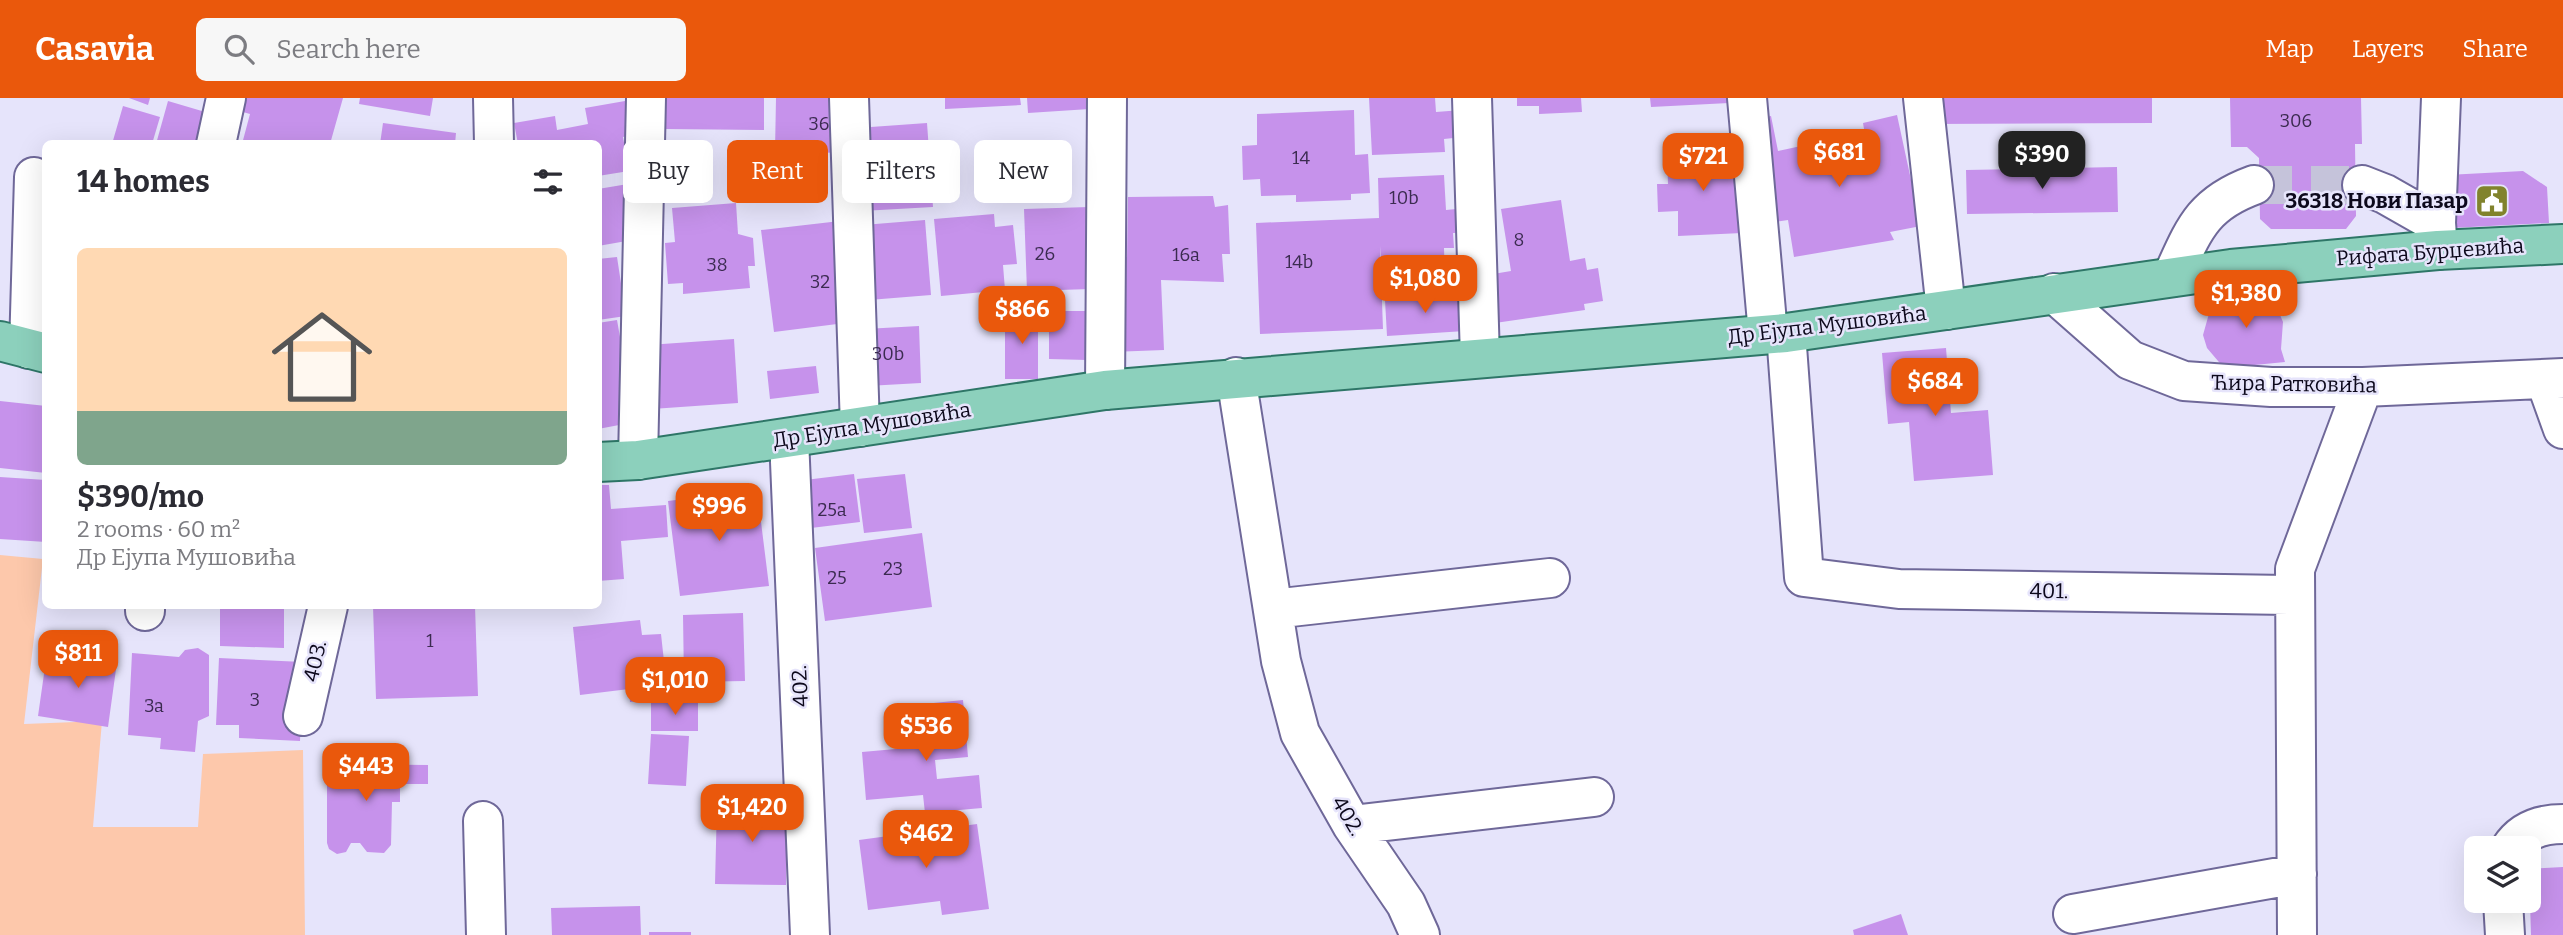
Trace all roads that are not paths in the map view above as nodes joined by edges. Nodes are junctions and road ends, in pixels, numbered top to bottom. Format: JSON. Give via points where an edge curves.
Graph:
{"nodes":[{"id":1,"x":226,"y":98,"type":"edge"},
{"id":2,"x":493,"y":98,"type":"edge"},
{"id":3,"x":646,"y":98,"type":"edge"},
{"id":4,"x":849,"y":98,"type":"edge"},
{"id":5,"x":1107,"y":98,"type":"edge"},
{"id":6,"x":1472,"y":98,"type":"edge"},
{"id":7,"x":1747,"y":98,"type":"edge"},
{"id":8,"x":1923,"y":98,"type":"edge"},
{"id":9,"x":2441,"y":98,"type":"edge"},
{"id":10,"x":217,"y":140,"type":"edge"},
{"id":11,"x":494,"y":140,"type":"edge"},
{"id":12,"x":34,"y":177,"type":"dead end"},
{"id":13,"x":2254,"y":186,"type":"tunnel mouth"},
{"id":14,"x":2362,"y":186,"type":"tunnel mouth"},
{"id":15,"x":2437,"y":236,"type":"junction"},
{"id":16,"x":2563,"y":243,"type":"edge"},
{"id":17,"x":2172,"y":277,"type":"junction"},
{"id":18,"x":2054,"y":293,"type":"junction"},
{"id":19,"x":1946,"y":310,"type":"junction"},
{"id":20,"x":1777,"y":334,"type":"junction"},
{"id":21,"x":25,"y":347,"type":"edge"},
{"id":22,"x":1480,"y":358,"type":"junction"},
{"id":23,"x":1236,"y":377,"type":"junction"},
{"id":24,"x":2554,"y":379,"type":"edge"},
{"id":25,"x":2363,"y":387,"type":"junction"},
{"id":26,"x":1105,"y":390,"type":"junction"},
{"id":27,"x":860,"y":427,"type":"junction"},
{"id":28,"x":2563,"y":429,"type":"edge"},
{"id":29,"x":789,"y":438,"type":"junction"},
{"id":30,"x":638,"y":460,"type":"junction"},
{"id":31,"x":602,"y":462,"type":"edge"},
{"id":32,"x":1550,"y":578,"type":"dead end"},
{"id":33,"x":2295,"y":595,"type":"junction"},
{"id":34,"x":1273,"y":608,"type":"junction"},
{"id":35,"x":327,"y":609,"type":"edge"},
{"id":36,"x":303,"y":716,"type":"dead end"},
{"id":37,"x":1594,"y":797,"type":"dead end"},
{"id":38,"x":483,"y":821,"type":"dead end"},
{"id":39,"x":2563,"y":824,"type":"edge"},
{"id":40,"x":1352,"y":825,"type":"junction"},
{"id":41,"x":2523,"y":836,"type":"edge"},
{"id":42,"x":2297,"y":874,"type":"junction"},
{"id":43,"x":2504,"y":913,"type":"edge"},
{"id":44,"x":2073,"y":914,"type":"dead end"},
{"id":45,"x":486,"y":935,"type":"edge"},
{"id":46,"x":810,"y":935,"type":"edge"},
{"id":47,"x":1420,"y":935,"type":"edge"},
{"id":48,"x":2297,"y":935,"type":"edge"},
{"id":49,"x":2505,"y":935,"type":"edge"}],
"edges":[{"from":1,"to":10,"type":"street"},
{"from":2,"to":11,"type":"street"},
{"from":3,"to":30,"type":"street"},
{"from":4,"to":27,"type":"street"},
{"from":5,"to":26,"type":"street"},
{"from":6,"to":22,"type":"street"},
{"from":7,"to":20,"type":"street"},
{"from":8,"to":19,"type":"street"},
{"from":9,"to":15,"type":"street"},
{"from":12,"to":21,"type":"street"},
{"from":13,"to":17,"type":"street","via":[[2229,194],[2212,206],[2190,237]]},
{"from":14,"to":15,"type":"street","via":[[2385,194]]},
{"from":15,"to":16,"type":"main road","name":"Рифата Бурџевића"},
{"from":15,"to":17,"type":"main road","name":"Рифата Бурџевића"},
{"from":17,"to":18,"type":"main road","name":"Др Ејупа Мушовића"},
{"from":18,"to":19,"type":"main road","name":"Др Ејупа Мушовића"},
{"from":18,"to":25,"type":"street","name":"Ћира Ратковића","via":[[2130,360],[2184,381]]},
{"from":19,"to":20,"type":"main road","name":"Др Ејупа Мушовића"},
{"from":20,"to":22,"type":"main road","name":"Др Ејупа Мушовића"},
{"from":20,"to":33,"type":"street","name":"401.","via":[[1804,577],[1899,589]]},
{"from":22,"to":23,"type":"main road","name":"Др Ејупа Мушовића"},
{"from":23,"to":26,"type":"main road","name":"Др Ејупа Мушовића"},
{"from":23,"to":34,"type":"street","name":"402."},
{"from":24,"to":25,"type":"street","name":"Ћира Ратковића"},
{"from":24,"to":28,"type":"street"},
{"from":25,"to":33,"type":"street","via":[[2295,569]]},
{"from":26,"to":27,"type":"main road","name":"Др Ејупа Мушовића"},
{"from":27,"to":29,"type":"main road","name":"Др Ејупа Мушовића"},
{"from":29,"to":30,"type":"main road","name":"Др Ејупа Мушовића"},
{"from":29,"to":46,"type":"street","name":"402."},
{"from":30,"to":31,"type":"main road","name":"Др Ејупа Мушовића"},
{"from":32,"to":34,"type":"street"},
{"from":33,"to":42,"type":"street"},
{"from":34,"to":40,"type":"street","name":"402.","via":[[1300,733]]},
{"from":35,"to":36,"type":"street","name":"403."},
{"from":37,"to":40,"type":"street"},
{"from":38,"to":45,"type":"street"},
{"from":39,"to":41,"type":"street","via":[[2549,824]]},
{"from":40,"to":47,"type":"street","name":"402.","via":[[1406,904]]},
{"from":42,"to":44,"type":"street"},
{"from":42,"to":48,"type":"street"},
{"from":43,"to":49,"type":"street"}]}
